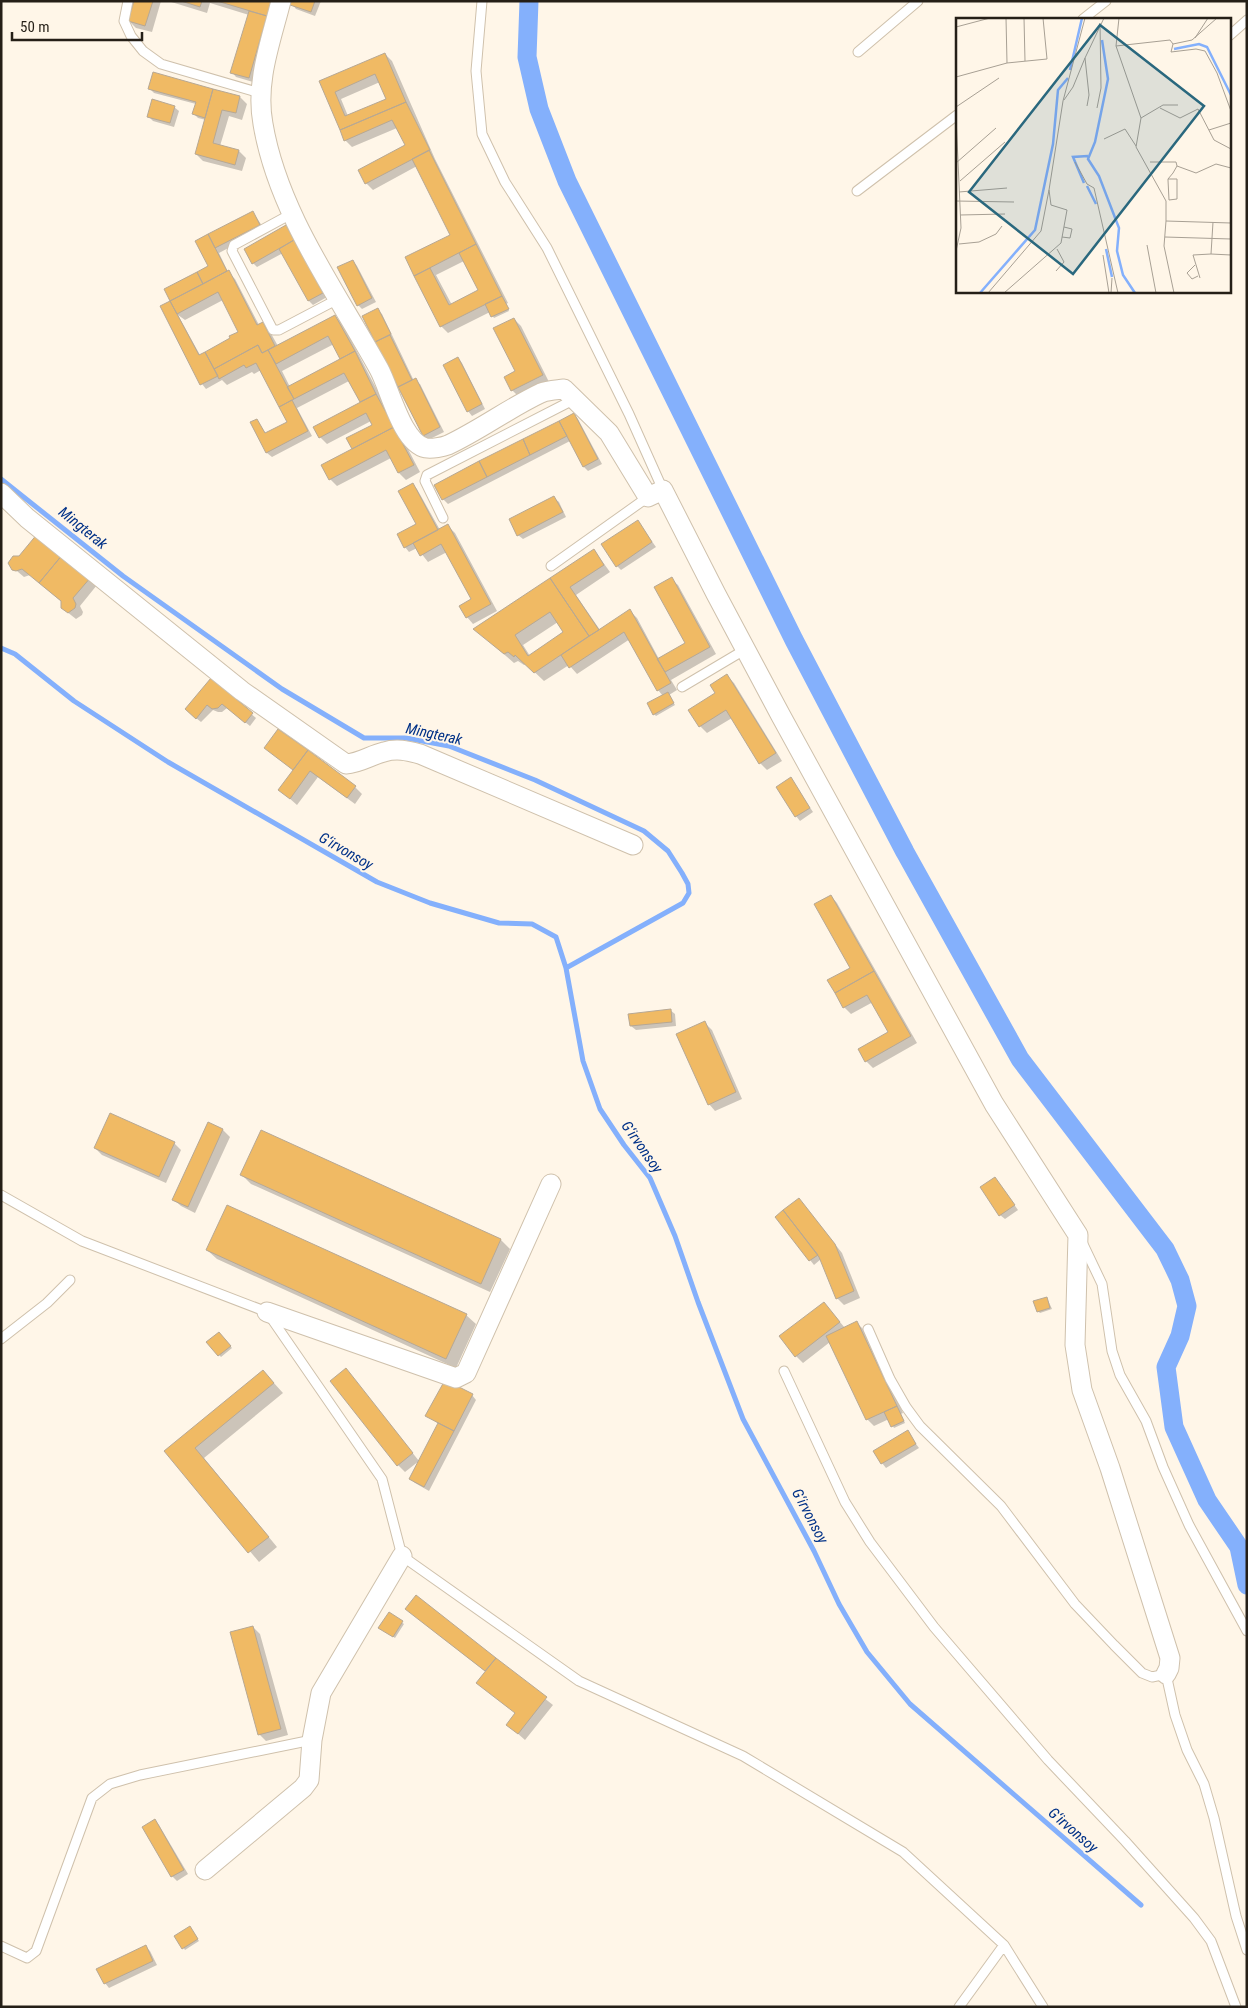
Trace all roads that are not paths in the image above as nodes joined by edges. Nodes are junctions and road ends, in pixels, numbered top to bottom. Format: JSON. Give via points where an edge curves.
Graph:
{"nodes":[{"id":1,"x":128,"y":1,"type":"edge"},
{"id":2,"x":281,"y":1,"type":"edge"},
{"id":3,"x":482,"y":1,"type":"edge"},
{"id":4,"x":918,"y":1,"type":"edge"},
{"id":5,"x":1106,"y":1,"type":"edge"},
{"id":6,"x":1084,"y":18,"type":"edge"},
{"id":7,"x":1247,"y":20,"type":"edge"},
{"id":8,"x":1230,"y":35,"type":"edge"},
{"id":9,"x":858,"y":52,"type":"dead end"},
{"id":10,"x":260,"y":92,"type":"junction"},
{"id":11,"x":956,"y":116,"type":"edge"},
{"id":12,"x":857,"y":191,"type":"dead end"},
{"id":13,"x":293,"y":213,"type":"junction"},
{"id":14,"x":338,"y":300,"type":"junction"},
{"id":15,"x":575,"y":399,"type":"junction"},
{"id":16,"x":1,"y":493,"type":"edge"},
{"id":17,"x":656,"y":493,"type":"junction"},
{"id":18,"x":444,"y":518,"type":"dead end"},
{"id":19,"x":551,"y":566,"type":"dead end"},
{"id":20,"x":746,"y":649,"type":"junction"},
{"id":21,"x":682,"y":687,"type":"dead end"},
{"id":22,"x":633,"y":845,"type":"dead end"},
{"id":23,"x":551,"y":1184,"type":"dead end"},
{"id":24,"x":1,"y":1195,"type":"edge"},
{"id":25,"x":1078,"y":1235,"type":"junction"},
{"id":26,"x":70,"y":1280,"type":"dead end"},
{"id":27,"x":267,"y":1312,"type":"junction"},
{"id":28,"x":868,"y":1329,"type":"dead end"},
{"id":29,"x":1,"y":1339,"type":"edge"},
{"id":30,"x":784,"y":1371,"type":"dead end"},
{"id":31,"x":402,"y":1556,"type":"junction"},
{"id":32,"x":1247,"y":1631,"type":"edge"},
{"id":33,"x":1166,"y":1674,"type":"junction"},
{"id":34,"x":312,"y":1740,"type":"junction"},
{"id":35,"x":205,"y":1870,"type":"dead end"},
{"id":36,"x":1004,"y":1945,"type":"junction"},
{"id":37,"x":1,"y":1946,"type":"edge"},
{"id":38,"x":1247,"y":1950,"type":"edge"},
{"id":39,"x":959,"y":2007,"type":"edge"},
{"id":40,"x":1043,"y":2007,"type":"edge"},
{"id":41,"x":1236,"y":2007,"type":"edge"}],
"edges":[{"from":1,"to":10,"type":"lane","via":[[124,21],[130,36],[161,64]]},
{"from":2,"to":10,"type":"street"},
{"from":3,"to":17,"type":"lane","via":[[476,71],[482,134],[505,182],[547,248],[629,414]]},
{"from":4,"to":9,"type":"lane"},
{"from":5,"to":6,"type":"lane"},
{"from":7,"to":8,"type":"lane"},
{"from":10,"to":13,"type":"street","via":[[262,122],[270,157]]},
{"from":11,"to":12,"type":"lane"},
{"from":13,"to":14,"type":"street"},
{"from":13,"to":14,"type":"lane","via":[[234,245],[232,251],[273,330]]},
{"from":14,"to":15,"type":"street","via":[[380,370],[407,432],[416,444],[428,448],[446,446],[544,392],[564,389]]},
{"from":15,"to":17,"type":"street","via":[[609,432]]},
{"from":15,"to":18,"type":"lane","via":[[427,475],[425,481]]},
{"from":16,"to":22,"type":"street","via":[[27,518],[242,691],[346,764],[391,750],[420,754]]},
{"from":17,"to":19,"type":"lane"},
{"from":17,"to":20,"type":"street"},
{"from":20,"to":21,"type":"lane"},
{"from":20,"to":25,"type":"street","via":[[994,1104]]},
{"from":23,"to":27,"type":"street","via":[[466,1373],[456,1378]]},
{"from":24,"to":27,"type":"lane","via":[[82,1241]]},
{"from":25,"to":32,"type":"lane","via":[[1102,1284],[1112,1351],[1120,1375],[1146,1421],[1189,1525]]},
{"from":25,"to":33,"type":"street","via":[[1075,1345],[1082,1390],[1170,1658]]},
{"from":26,"to":29,"type":"lane","via":[[47,1303]]},
{"from":27,"to":31,"type":"lane","via":[[382,1479]]},
{"from":28,"to":33,"type":"lane","via":[[894,1386],[920,1426],[1001,1506],[1075,1604],[1114,1645],[1142,1673],[1152,1677]]},
{"from":30,"to":41,"type":"lane","via":[[845,1502],[870,1542],[934,1627],[1042,1753],[1194,1918],[1211,1941]]},
{"from":31,"to":34,"type":"street","via":[[321,1693]]},
{"from":31,"to":36,"type":"lane","via":[[579,1681],[743,1756],[903,1852]]},
{"from":33,"to":38,"type":"lane","via":[[1175,1715],[1212,1810]]},
{"from":34,"to":35,"type":"street","via":[[309,1780],[303,1788]]},
{"from":34,"to":37,"type":"lane","via":[[110,1784],[92,1798],[36,1951],[27,1958]]},
{"from":36,"to":39,"type":"lane"},
{"from":36,"to":40,"type":"lane"}]}
